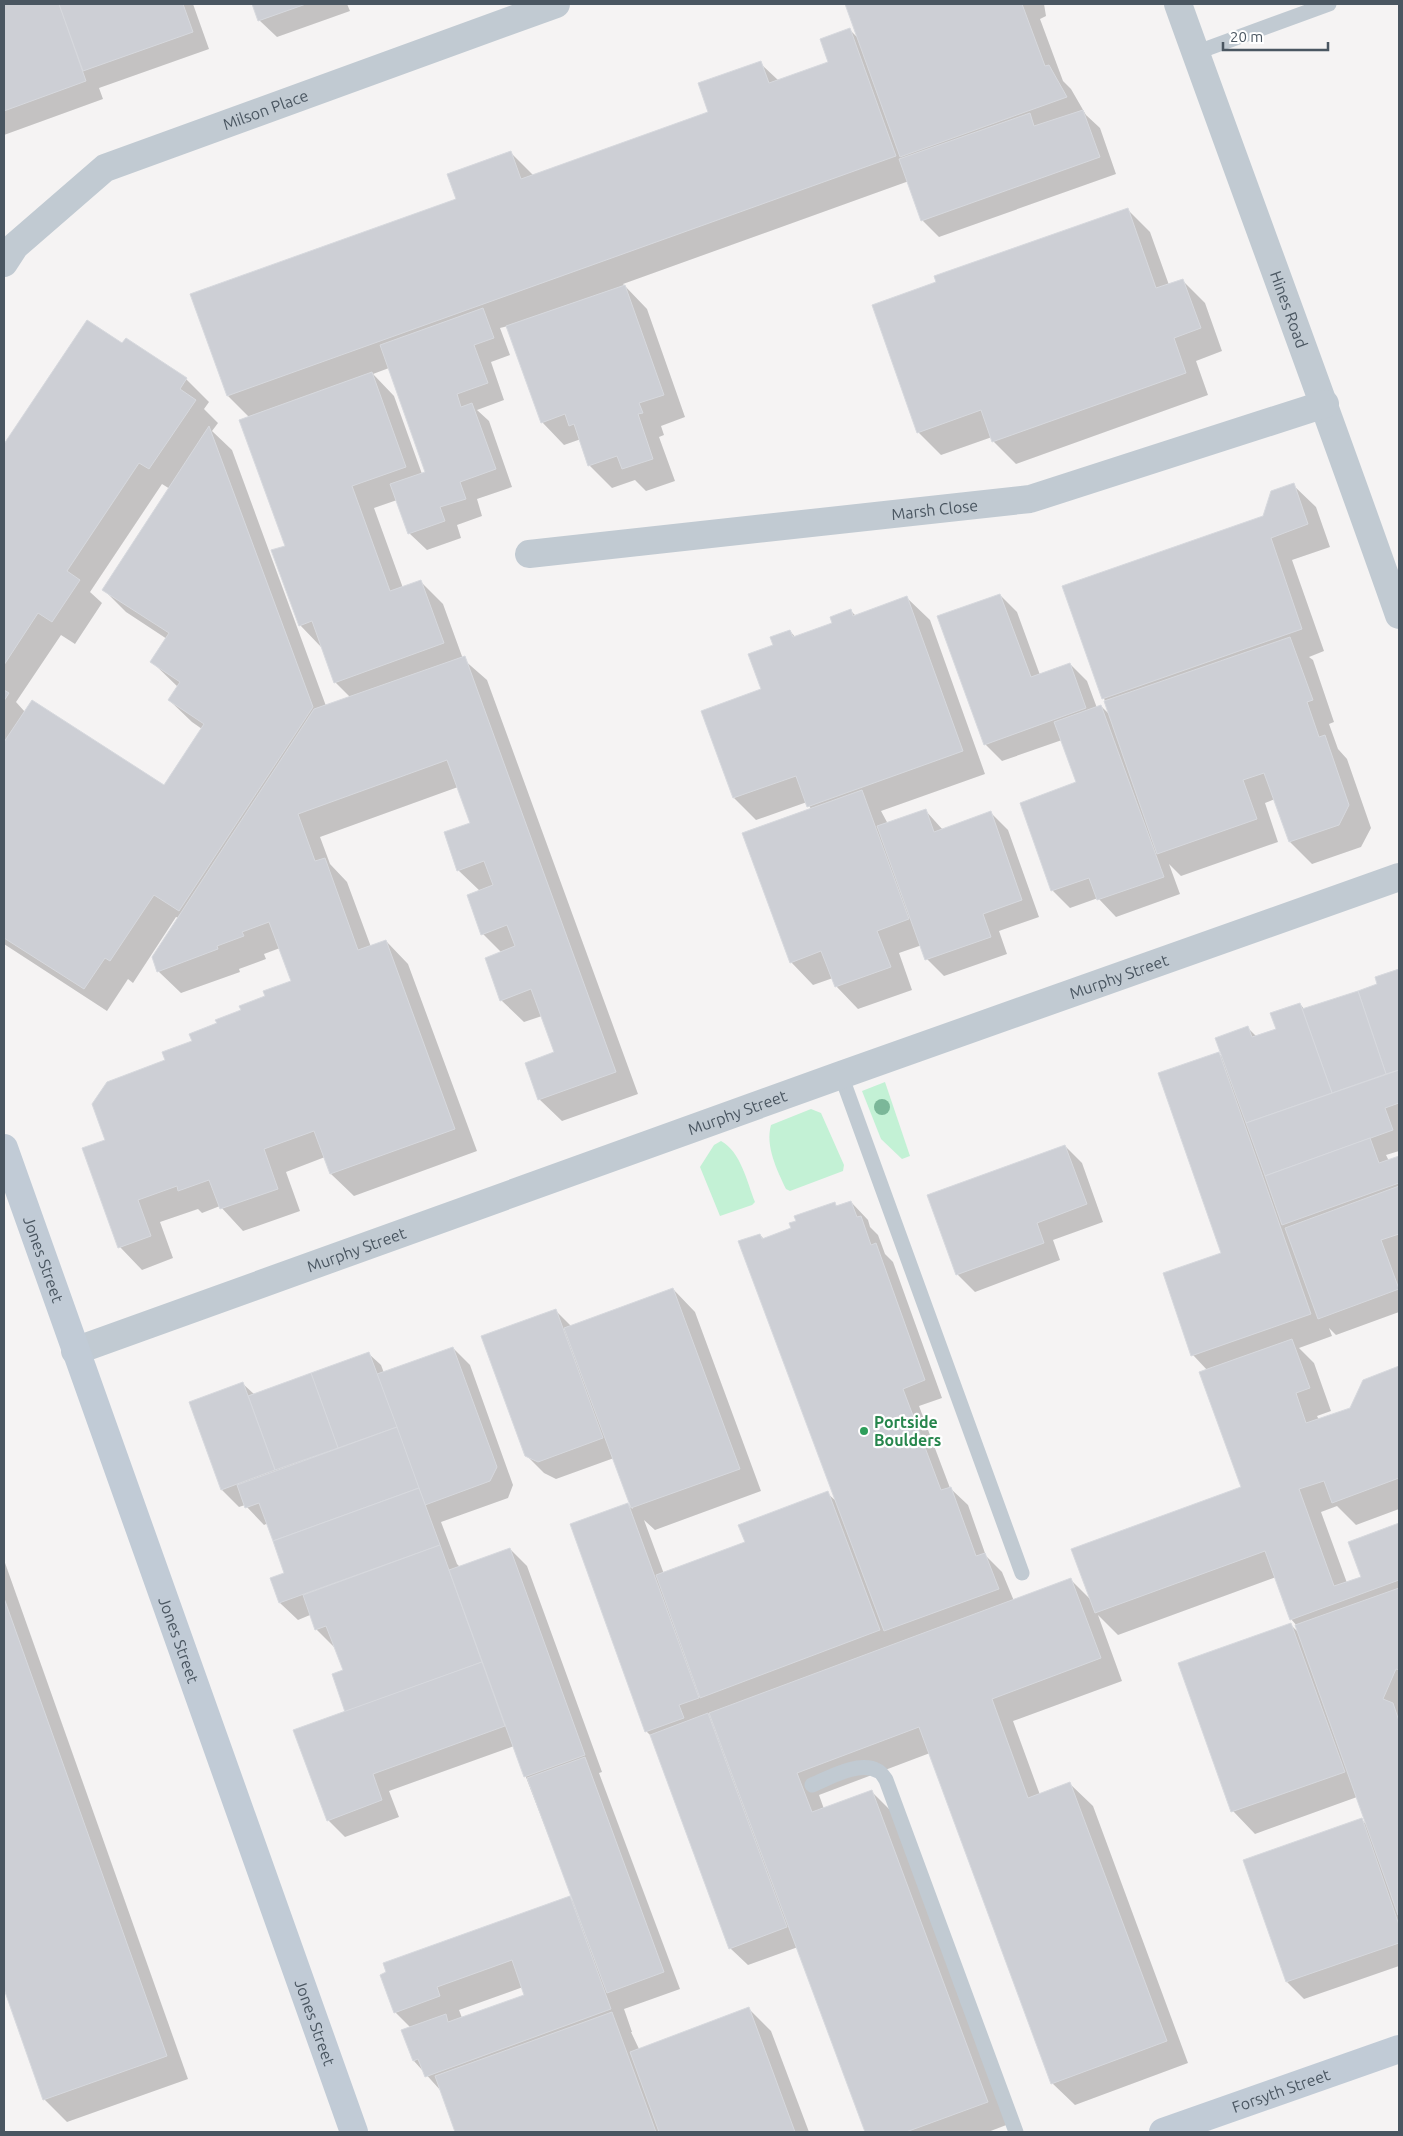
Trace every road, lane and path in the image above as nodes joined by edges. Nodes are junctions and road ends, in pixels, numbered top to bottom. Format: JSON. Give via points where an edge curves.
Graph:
{"nodes":[{"id":1,"x":556,"y":4,"type":"edge"},
{"id":2,"x":1178,"y":4,"type":"edge"},
{"id":3,"x":1329,"y":4,"type":"edge"},
{"id":4,"x":1196,"y":53,"type":"junction"},
{"id":5,"x":4,"y":263,"type":"edge"},
{"id":6,"x":1325,"y":404,"type":"junction"},
{"id":7,"x":529,"y":554,"type":"dead end"},
{"id":8,"x":1399,"y":615,"type":"edge"},
{"id":9,"x":1399,"y":878,"type":"edge"},
{"id":10,"x":841,"y":1074,"type":"junction"},
{"id":11,"x":4,"y":1148,"type":"edge"},
{"id":12,"x":75,"y":1351,"type":"junction"},
{"id":13,"x":1022,"y":1573,"type":"dead end"},
{"id":14,"x":812,"y":1785,"type":"dead end"},
{"id":15,"x":1399,"y":2049,"type":"edge"},
{"id":16,"x":354,"y":2132,"type":"edge"},
{"id":17,"x":1016,"y":2132,"type":"edge"},
{"id":18,"x":1163,"y":2132,"type":"edge"}],
"edges":[{"from":1,"to":5,"type":"street","name":"Milson Place","via":[[105,168],[15,246]]},
{"from":2,"to":4,"type":"street","name":"Hines Road"},
{"from":3,"to":4,"type":"lane"},
{"from":4,"to":6,"type":"street","name":"Hines Road"},
{"from":6,"to":7,"type":"street","name":"Marsh Close","via":[[1030,499]]},
{"from":6,"to":8,"type":"street","name":"Hines Road"},
{"from":9,"to":10,"type":"street","name":"Murphy Street"},
{"from":10,"to":12,"type":"street","name":"Murphy Street"},
{"from":10,"to":13,"type":"lane"},
{"from":11,"to":12,"type":"street","name":"Jones Street"},
{"from":12,"to":16,"type":"street","name":"Jones Street"},
{"from":14,"to":17,"type":"lane","via":[[864,1768],[878,1771],[886,1780]]},
{"from":15,"to":18,"type":"street","name":"Forsyth Street"}]}
